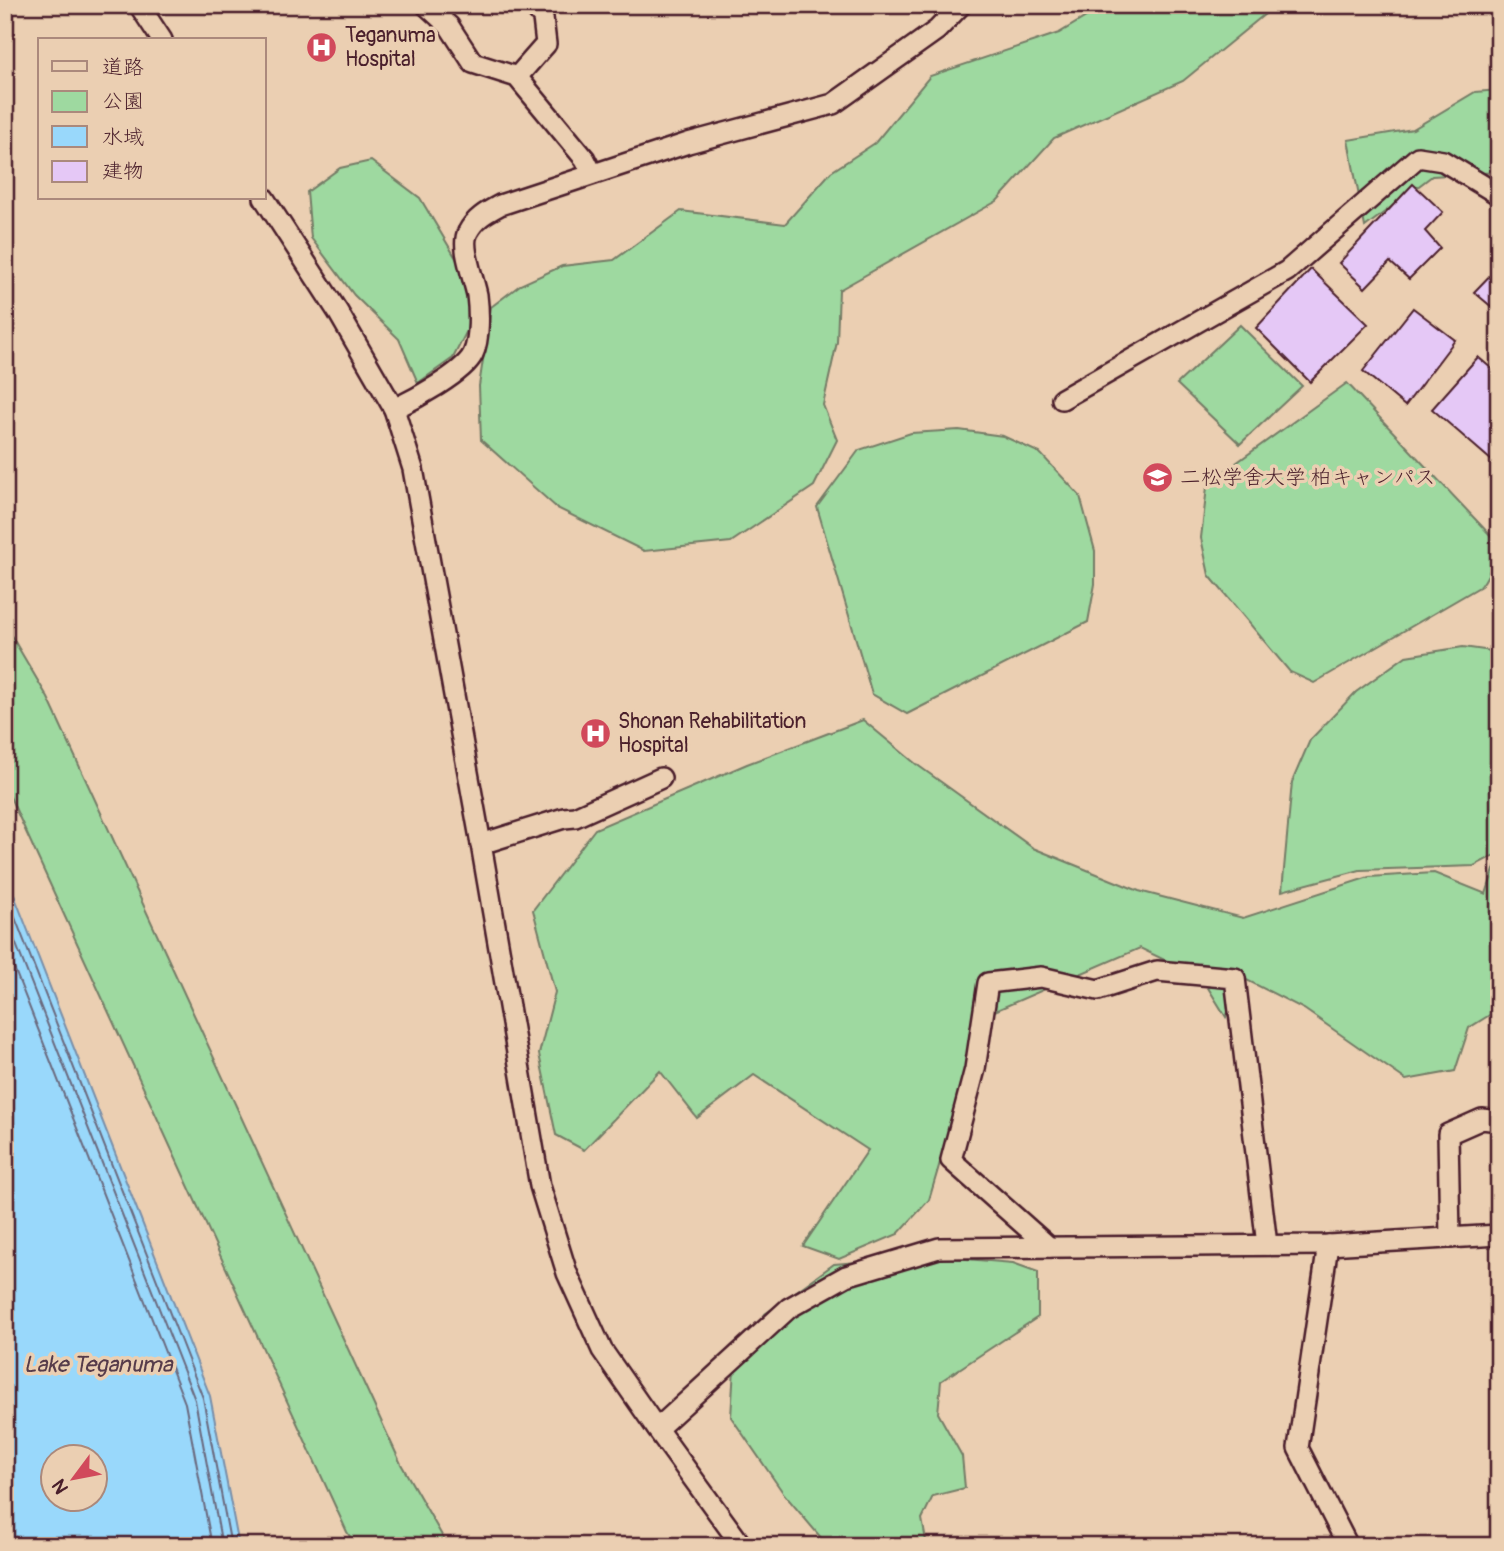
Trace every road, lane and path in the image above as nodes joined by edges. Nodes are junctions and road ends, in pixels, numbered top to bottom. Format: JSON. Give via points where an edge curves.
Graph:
{"nodes":[{"id":1,"x":139,"y":5,"type":"edge"},
{"id":2,"x":426,"y":5,"type":"edge"},
{"id":3,"x":533,"y":5,"type":"edge"},
{"id":4,"x":961,"y":5,"type":"edge"},
{"id":5,"x":161,"y":38,"type":"edge"},
{"id":6,"x":517,"y":77,"type":"junction"},
{"id":7,"x":592,"y":173,"type":"junction"},
{"id":8,"x":1499,"y":195,"type":"edge"},
{"id":9,"x":265,"y":200,"type":"edge"},
{"id":10,"x":1062,"y":399,"type":"dead end"},
{"id":11,"x":394,"y":409,"type":"junction"},
{"id":12,"x":661,"y":778,"type":"dead end"},
{"id":13,"x":481,"y":844,"type":"junction"},
{"id":14,"x":1499,"y":1121,"type":"edge"},
{"id":15,"x":1499,"y":1235,"type":"edge"},
{"id":16,"x":1450,"y":1238,"type":"junction"},
{"id":17,"x":1267,"y":1245,"type":"junction"},
{"id":18,"x":1328,"y":1245,"type":"junction"},
{"id":19,"x":1049,"y":1247,"type":"junction"},
{"id":20,"x":657,"y":1429,"type":"junction"},
{"id":21,"x":743,"y":1546,"type":"edge"},
{"id":22,"x":1348,"y":1546,"type":"edge"}],
"edges":[{"from":1,"to":5,"type":"street"},
{"from":2,"to":6,"type":"street","via":[[449,26],[473,63]]},
{"from":3,"to":6,"type":"street","via":[[543,18],[546,44]]},
{"from":4,"to":7,"type":"street","via":[[937,30],[833,103]]},
{"from":6,"to":7,"type":"street"},
{"from":7,"to":11,"type":"street","via":[[500,205],[476,220],[466,235],[477,297],[473,355],[421,396]]},
{"from":8,"to":10,"type":"street","via":[[1443,161],[1418,158],[1287,271]]},
{"from":9,"to":11,"type":"street"},
{"from":11,"to":13,"type":"street","via":[[413,469]]},
{"from":12,"to":13,"type":"street","via":[[575,817]]},
{"from":13,"to":20,"type":"street","via":[[540,1186],[567,1273],[602,1350]]},
{"from":14,"to":16,"type":"street","via":[[1482,1119],[1448,1134]]},
{"from":15,"to":16,"type":"street"},
{"from":16,"to":18,"type":"street"},
{"from":17,"to":18,"type":"street"},
{"from":17,"to":19,"type":"street"},
{"from":17,"to":19,"type":"street","via":[[1235,978],[1157,971],[1098,990],[1041,977],[988,983],[975,1069],[951,1160]]},
{"from":18,"to":22,"type":"street","via":[[1298,1448]]},
{"from":19,"to":20,"type":"street","via":[[939,1248],[846,1276],[789,1308]]},
{"from":20,"to":21,"type":"street"}]}
